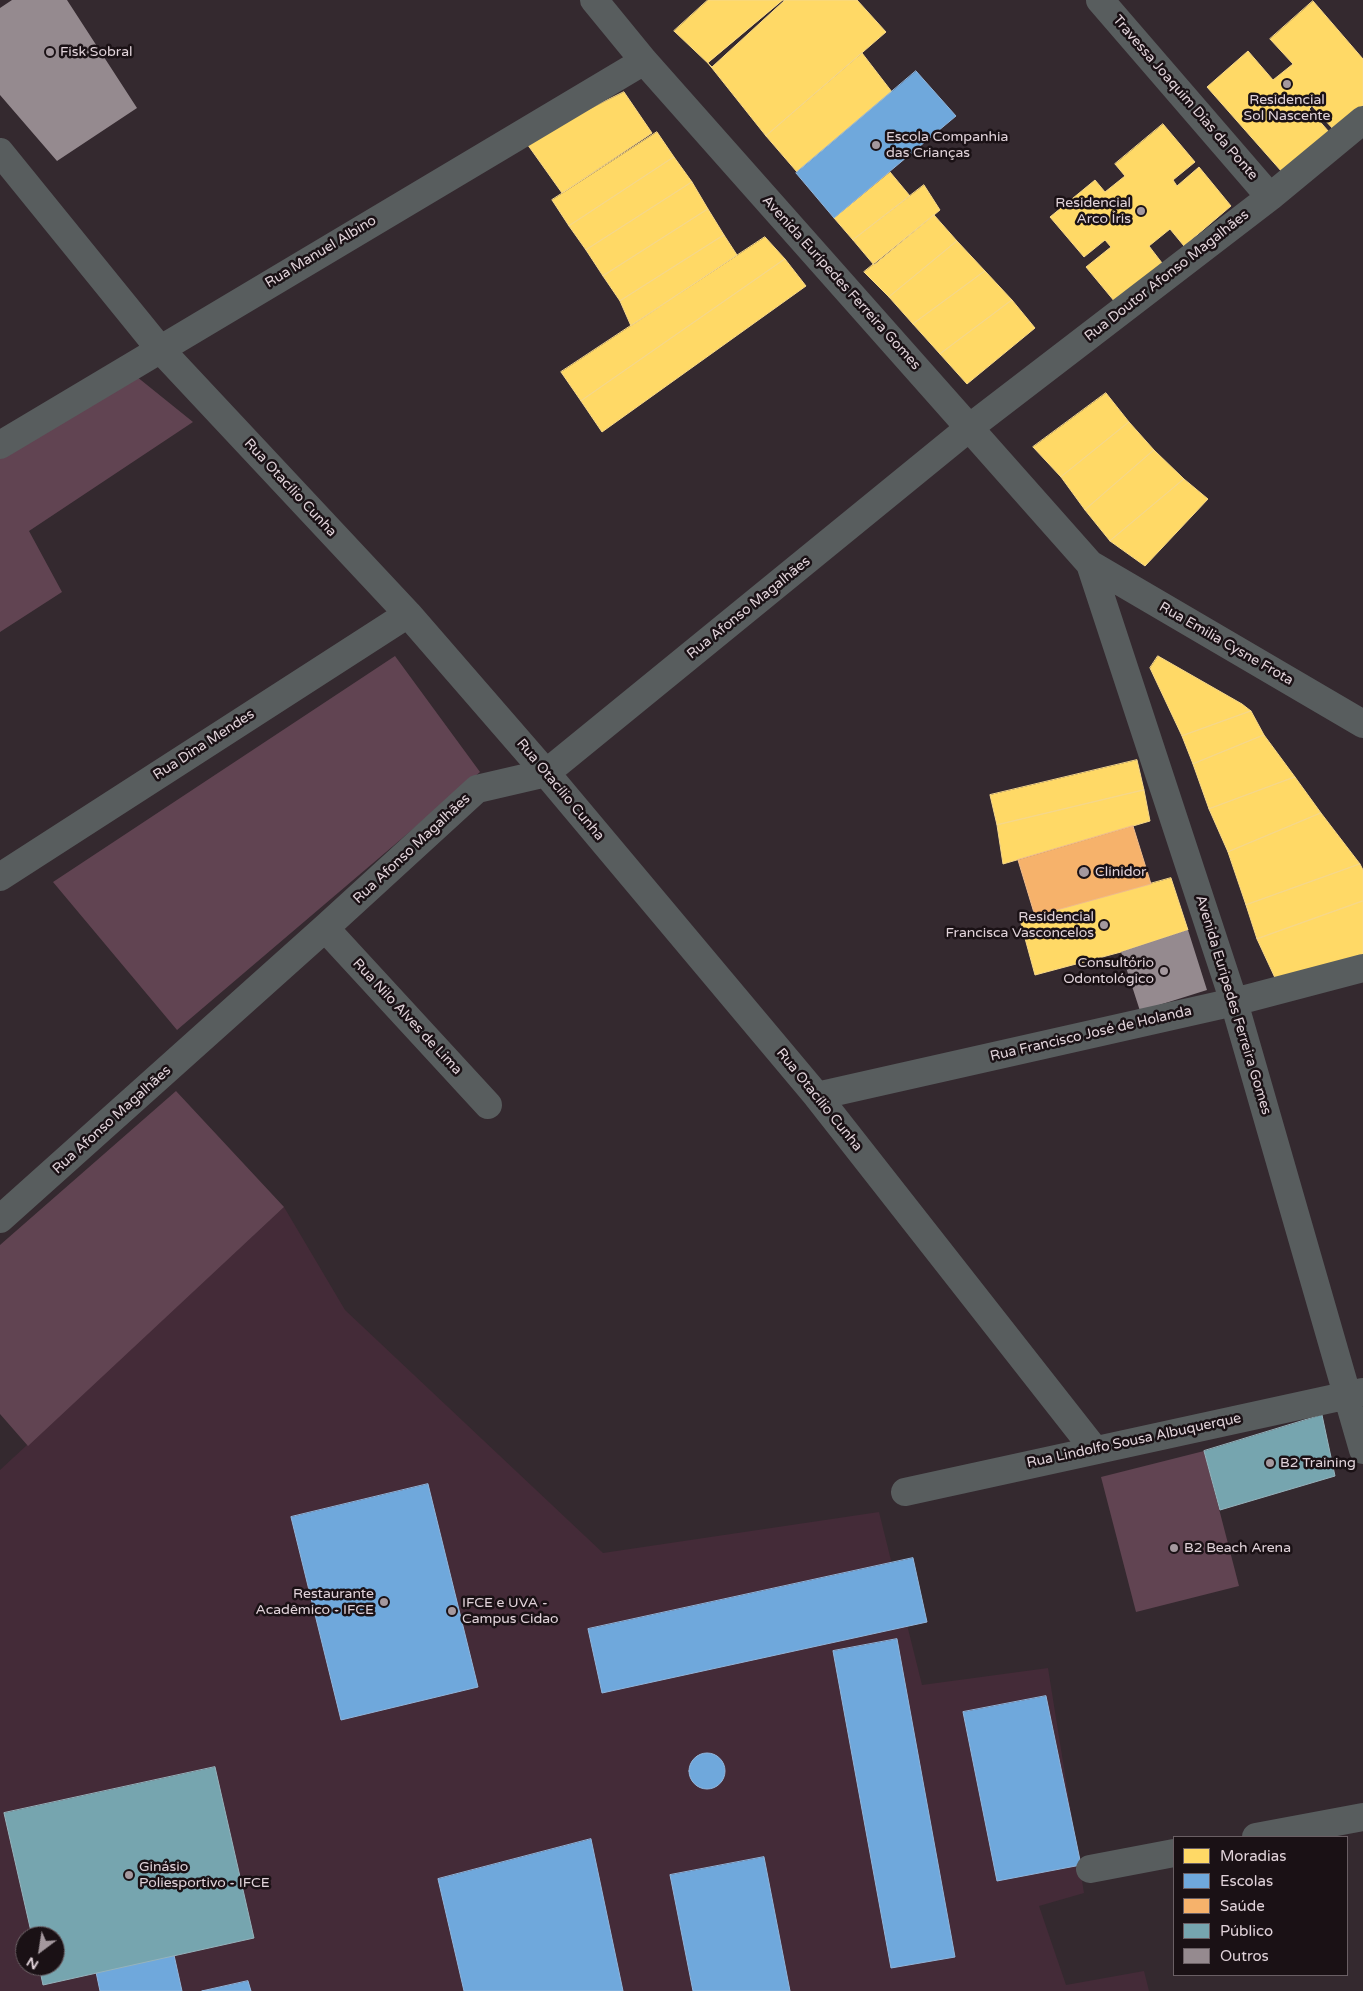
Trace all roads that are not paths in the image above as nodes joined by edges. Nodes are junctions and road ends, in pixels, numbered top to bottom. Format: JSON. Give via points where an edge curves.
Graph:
{"nodes":[{"id":1,"x":594,"y":0,"type":"edge"},
{"id":2,"x":1100,"y":0,"type":"edge"},
{"id":3,"x":644,"y":61,"type":"junction"},
{"id":4,"x":1363,"y":120,"type":"edge"},
{"id":5,"x":0,"y":152,"type":"edge"},
{"id":6,"x":1270,"y":197,"type":"junction"},
{"id":7,"x":159,"y":348,"type":"junction"},
{"id":8,"x":969,"y":428,"type":"junction"},
{"id":9,"x":0,"y":445,"type":"edge"},
{"id":10,"x":1090,"y":564,"type":"junction"},
{"id":11,"x":408,"y":614,"type":"junction"},
{"id":12,"x":1363,"y":724,"type":"edge"},
{"id":13,"x":546,"y":773,"type":"junction"},
{"id":14,"x":0,"y":877,"type":"edge"},
{"id":15,"x":326,"y":928,"type":"junction"},
{"id":16,"x":1363,"y":968,"type":"edge"},
{"id":17,"x":1234,"y":1002,"type":"junction"},
{"id":18,"x":817,"y":1096,"type":"junction"},
{"id":19,"x":488,"y":1105,"type":"dead end"},
{"id":20,"x":0,"y":1220,"type":"edge"},
{"id":21,"x":1356,"y":1393,"type":"edge"},
{"id":22,"x":1094,"y":1449,"type":"junction"},
{"id":23,"x":1363,"y":1450,"type":"edge"},
{"id":24,"x":905,"y":1492,"type":"dead end"},
{"id":25,"x":1363,"y":1817,"type":"edge"},
{"id":26,"x":1261,"y":1836,"type":"edge"},
{"id":27,"x":1173,"y":1853,"type":"edge"},
{"id":28,"x":1090,"y":1869,"type":"dead end"}],
"edges":[{"from":1,"to":3,"type":"street","name":"Avenida Eurípedes Ferreira Gomes"},
{"from":2,"to":6,"type":"street","name":"Travessa Joaquim Dias da Ponte"},
{"from":3,"to":7,"type":"street","name":"Rua Manuel Albino"},
{"from":3,"to":8,"type":"street","name":"Avenida Eurípedes Ferreira Gomes"},
{"from":4,"to":6,"type":"street","name":"Rua Doutor Afonso Magalhães"},
{"from":5,"to":7,"type":"street","name":"Rua Otacílio Cunha"},
{"from":6,"to":8,"type":"street","name":"Rua Doutor Afonso Magalhães"},
{"from":7,"to":9,"type":"street","name":"Rua Manuel Albino"},
{"from":7,"to":11,"type":"street","name":"Rua Otacílio Cunha"},
{"from":8,"to":10,"type":"street","name":"Avenida Eurípedes Ferreira Gomes"},
{"from":8,"to":13,"type":"street","name":"Rua Afonso Magalhães"},
{"from":10,"to":12,"type":"street","name":"Rua Emilia Cysne Frota"},
{"from":10,"to":17,"type":"street","name":"Avenida Euripedes Ferreira Gomes"},
{"from":11,"to":13,"type":"street","name":"Rua Otacílio Cunha"},
{"from":11,"to":14,"type":"street","name":"Rua Dina Mendes"},
{"from":13,"to":15,"type":"street","name":"Rua Afonso Magalhães","via":[[477,789]]},
{"from":13,"to":18,"type":"street","name":"Rua Otacílio Cunha"},
{"from":15,"to":19,"type":"street","name":"Rua Nilo Alves de Lima"},
{"from":15,"to":20,"type":"street","name":"Rua Afonso Magalhães"},
{"from":16,"to":17,"type":"street","name":"Rua Francisco José de Holanda"},
{"from":17,"to":18,"type":"street","name":"Rua Francisco José de Holanda"},
{"from":17,"to":21,"type":"street","name":"Avenida Euripedes Ferreira Gomes"},
{"from":18,"to":22,"type":"street","name":"Rua Otacílio Cunha"},
{"from":21,"to":22,"type":"street","name":"Rua Lindolfo Sousa Albuquerque"},
{"from":21,"to":23,"type":"street","name":"Avenida Euripedes Ferreira Gomes"},
{"from":22,"to":24,"type":"street","name":"Rua Lindolfo Sousa Albuquerque"},
{"from":25,"to":26,"type":"street"},
{"from":27,"to":28,"type":"street"}]}
